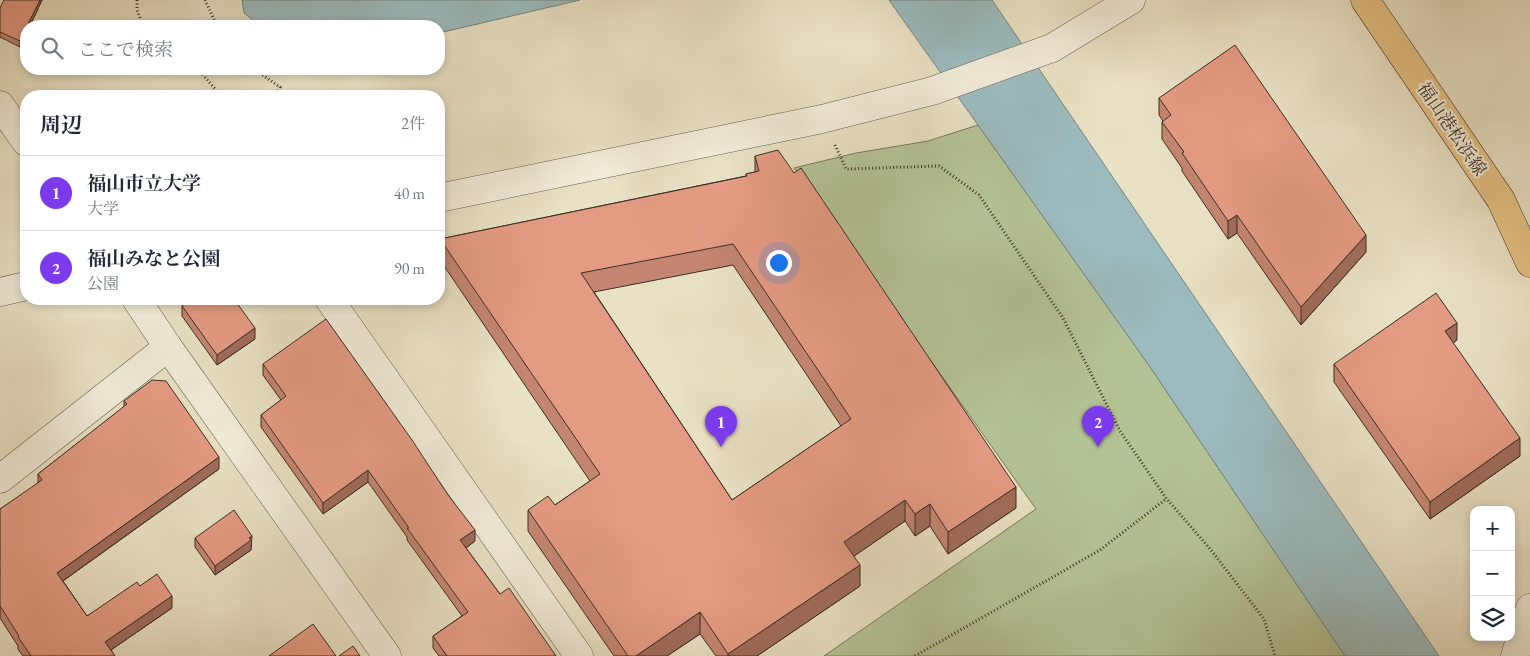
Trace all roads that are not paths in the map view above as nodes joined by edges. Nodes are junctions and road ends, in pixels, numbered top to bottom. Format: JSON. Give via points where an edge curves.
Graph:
{"nodes":[{"id":1,"x":1131,"y":0,"type":"edge"},
{"id":2,"x":1365,"y":0,"type":"edge"},
{"id":3,"x":0,"y":105,"type":"edge"},
{"id":4,"x":20,"y":133,"type":"edge"},
{"id":5,"x":445,"y":197,"type":"edge"},
{"id":6,"x":1530,"y":263,"type":"edge"},
{"id":7,"x":20,"y":287,"type":"edge"},
{"id":8,"x":0,"y":292,"type":"edge"},
{"id":9,"x":140,"y":305,"type":"edge"},
{"id":10,"x":333,"y":305,"type":"edge"},
{"id":11,"x":168,"y":347,"type":"junction"},
{"id":12,"x":0,"y":479,"type":"edge"},
{"id":13,"x":1530,"y":608,"type":"edge"},
{"id":14,"x":387,"y":656,"type":"edge"},
{"id":15,"x":579,"y":656,"type":"edge"},
{"id":16,"x":1515,"y":656,"type":"edge"}],
"edges":[{"from":1,"to":5,"type":"street","via":[[1052,48],[932,91],[822,119]]},
{"from":2,"to":6,"type":"main road","name":"福山港松浜線","via":[[1501,200]]},
{"from":3,"to":4,"type":"street"},
{"from":7,"to":8,"type":"street"},
{"from":9,"to":11,"type":"street"},
{"from":10,"to":15,"type":"street"},
{"from":11,"to":12,"type":"street"},
{"from":11,"to":14,"type":"street"},
{"from":13,"to":16,"type":"street"}]}
